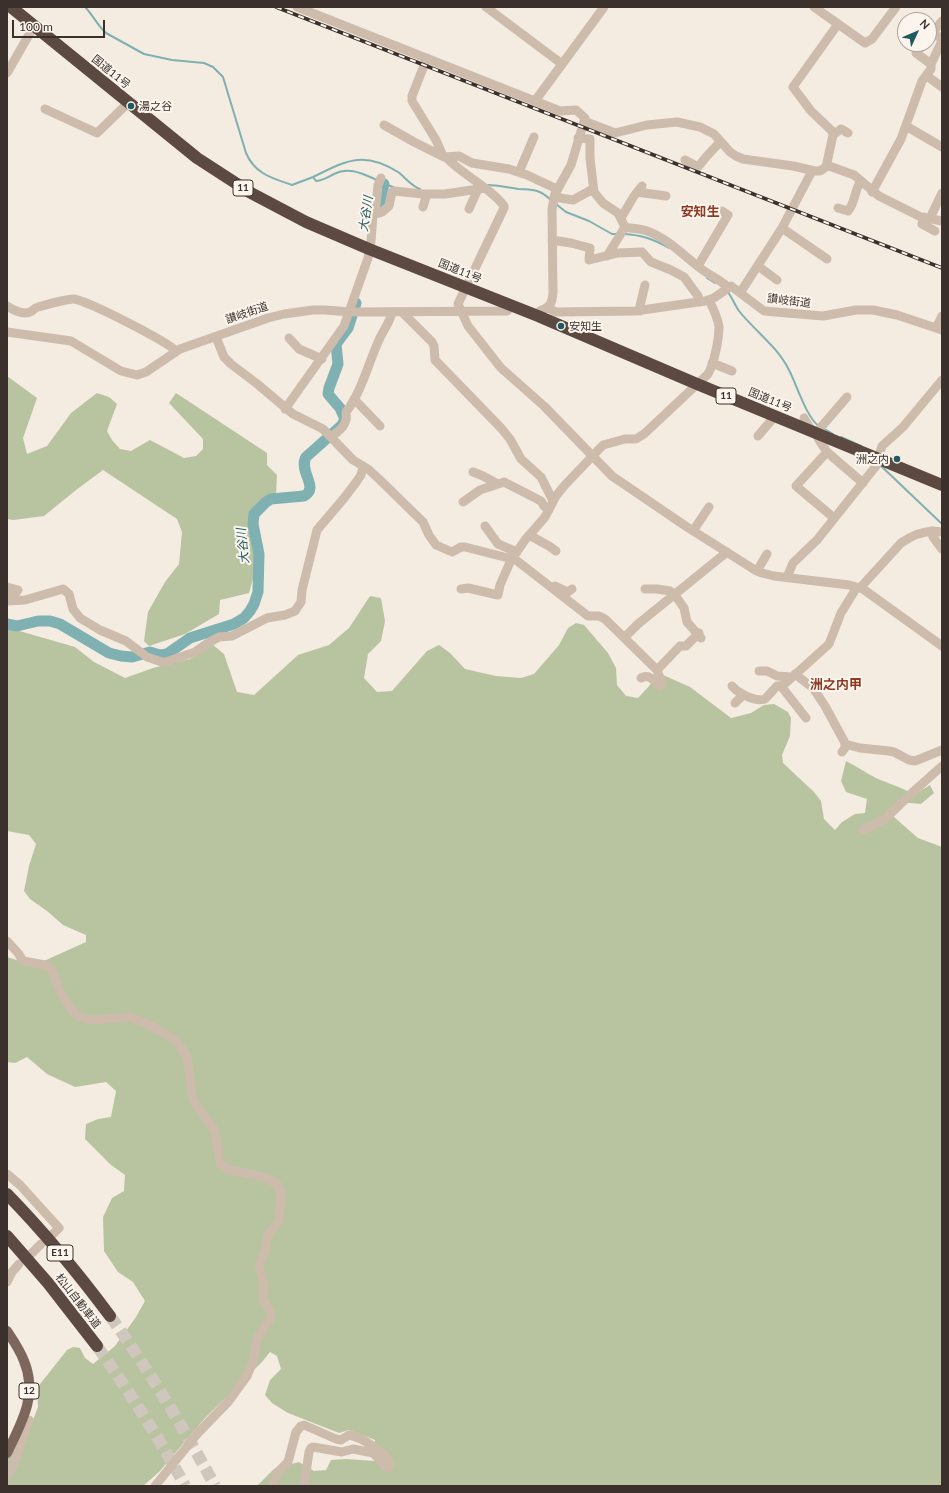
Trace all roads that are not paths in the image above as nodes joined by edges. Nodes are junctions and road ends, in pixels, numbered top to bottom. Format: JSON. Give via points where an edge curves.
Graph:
{"nodes":[{"id":1,"x":11,"y":7,"type":"edge"},
{"id":2,"x":297,"y":7,"type":"edge"},
{"id":3,"x":486,"y":7,"type":"edge"},
{"id":4,"x":604,"y":7,"type":"edge"},
{"id":5,"x":814,"y":7,"type":"edge"},
{"id":6,"x":896,"y":7,"type":"edge"},
{"id":7,"x":838,"y":24,"type":"junction"},
{"id":8,"x":34,"y":26,"type":"junction"},
{"id":9,"x":942,"y":41,"type":"edge"},
{"id":10,"x":917,"y":52,"type":"edge"},
{"id":11,"x":426,"y":58,"type":"junction"},
{"id":12,"x":562,"y":64,"type":"junction"},
{"id":13,"x":931,"y":64,"type":"junction"},
{"id":14,"x":7,"y":73,"type":"edge"},
{"id":15,"x":927,"y":76,"type":"junction"},
{"id":16,"x":942,"y":87,"type":"edge"},
{"id":17,"x":535,"y":101,"type":"junction"},
{"id":18,"x":128,"y":103,"type":"junction"},
{"id":19,"x":45,"y":109,"type":"dead end"},
{"id":20,"x":584,"y":121,"type":"junction"},
{"id":21,"x":384,"y":125,"type":"dead end"},
{"id":22,"x":906,"y":126,"type":"junction"},
{"id":23,"x":848,"y":133,"type":"dead end"},
{"id":24,"x":833,"y":135,"type":"junction"},
{"id":25,"x":534,"y":137,"type":"dead end"},
{"id":26,"x":578,"y":138,"type":"junction"},
{"id":27,"x":720,"y":142,"type":"junction"},
{"id":28,"x":942,"y":147,"type":"edge"},
{"id":29,"x":444,"y":157,"type":"junction"},
{"id":30,"x":685,"y":160,"type":"dead end"},
{"id":31,"x":826,"y":167,"type":"junction"},
{"id":32,"x":812,"y":171,"type":"junction"},
{"id":33,"x":519,"y":172,"type":"junction"},
{"id":34,"x":381,"y":178,"type":"dead end"},
{"id":35,"x":861,"y":181,"type":"junction"},
{"id":36,"x":481,"y":189,"type":"junction"},
{"id":37,"x":593,"y":189,"type":"junction"},
{"id":38,"x":872,"y":192,"type":"junction"},
{"id":39,"x":556,"y":193,"type":"junction"},
{"id":40,"x":942,"y":193,"type":"edge"},
{"id":41,"x":427,"y":194,"type":"junction"},
{"id":42,"x":666,"y":196,"type":"dead end"},
{"id":43,"x":423,"y":208,"type":"dead end"},
{"id":44,"x":838,"y":208,"type":"dead end"},
{"id":45,"x":469,"y":209,"type":"dead end"},
{"id":46,"x":722,"y":212,"type":"dead end"},
{"id":47,"x":373,"y":215,"type":"junction"},
{"id":48,"x":621,"y":218,"type":"junction"},
{"id":49,"x":927,"y":218,"type":"junction"},
{"id":50,"x":942,"y":221,"type":"edge"},
{"id":51,"x":625,"y":227,"type":"junction"},
{"id":52,"x":782,"y":228,"type":"junction"},
{"id":53,"x":935,"y":231,"type":"dead end"},
{"id":54,"x":552,"y":240,"type":"junction"},
{"id":55,"x":370,"y":249,"type":"junction"},
{"id":56,"x":607,"y":256,"type":"junction"},
{"id":57,"x":827,"y":259,"type":"dead end"},
{"id":58,"x":698,"y":266,"type":"junction"},
{"id":59,"x":758,"y":266,"type":"junction"},
{"id":60,"x":778,"y":280,"type":"dead end"},
{"id":61,"x":644,"y":285,"type":"dead end"},
{"id":62,"x":466,"y":287,"type":"junction"},
{"id":63,"x":728,"y":287,"type":"junction"},
{"id":64,"x":740,"y":293,"type":"junction"},
{"id":65,"x":705,"y":301,"type":"junction"},
{"id":66,"x":512,"y":305,"type":"junction"},
{"id":67,"x":7,"y":306,"type":"edge"},
{"id":68,"x":548,"y":308,"type":"junction"},
{"id":69,"x":640,"y":311,"type":"junction"},
{"id":70,"x":353,"y":312,"type":"junction"},
{"id":71,"x":392,"y":312,"type":"junction"},
{"id":72,"x":402,"y":312,"type":"junction"},
{"id":73,"x":462,"y":312,"type":"junction"},
{"id":74,"x":538,"y":316,"type":"junction"},
{"id":75,"x":942,"y":316,"type":"edge"},
{"id":76,"x":939,"y":329,"type":"edge"},
{"id":77,"x":7,"y":332,"type":"edge"},
{"id":78,"x":216,"y":337,"type":"junction"},
{"id":79,"x":289,"y":338,"type":"dead end"},
{"id":80,"x":176,"y":351,"type":"junction"},
{"id":81,"x":322,"y":359,"type":"junction"},
{"id":82,"x":712,"y":363,"type":"junction"},
{"id":83,"x":732,"y":371,"type":"dead end"},
{"id":84,"x":942,"y":380,"type":"edge"},
{"id":85,"x":697,"y":384,"type":"junction"},
{"id":86,"x":846,"y":397,"type":"dead end"},
{"id":87,"x":354,"y":399,"type":"junction"},
{"id":88,"x":285,"y":409,"type":"junction"},
{"id":89,"x":775,"y":416,"type":"junction"},
{"id":90,"x":804,"y":418,"type":"dead end"},
{"id":91,"x":380,"y":426,"type":"dead end"},
{"id":92,"x":814,"y":432,"type":"junction"},
{"id":93,"x":758,"y":436,"type":"dead end"},
{"id":94,"x":332,"y":438,"type":"junction"},
{"id":95,"x":827,"y":452,"type":"junction"},
{"id":96,"x":593,"y":456,"type":"junction"},
{"id":97,"x":878,"y":458,"type":"junction"},
{"id":98,"x":362,"y":467,"type":"junction"},
{"id":99,"x":472,"y":472,"type":"dead end"},
{"id":100,"x":863,"y":483,"type":"junction"},
{"id":101,"x":498,"y":484,"type":"junction"},
{"id":102,"x":942,"y":485,"type":"edge"},
{"id":103,"x":553,"y":501,"type":"junction"},
{"id":104,"x":463,"y":502,"type":"dead end"},
{"id":105,"x":709,"y":507,"type":"dead end"},
{"id":106,"x":549,"y":510,"type":"junction"},
{"id":107,"x":834,"y":518,"type":"junction"},
{"id":108,"x":485,"y":526,"type":"dead end"},
{"id":109,"x":693,"y":531,"type":"junction"},
{"id":110,"x":932,"y":531,"type":"junction"},
{"id":111,"x":942,"y":532,"type":"edge"},
{"id":112,"x":529,"y":535,"type":"junction"},
{"id":113,"x":492,"y":537,"type":"junction"},
{"id":114,"x":942,"y":549,"type":"edge"},
{"id":115,"x":483,"y":552,"type":"junction"},
{"id":116,"x":556,"y":552,"type":"dead end"},
{"id":117,"x":727,"y":552,"type":"junction"},
{"id":118,"x":767,"y":554,"type":"dead end"},
{"id":119,"x":514,"y":556,"type":"junction"},
{"id":120,"x":757,"y":570,"type":"junction"},
{"id":121,"x":787,"y":577,"type":"junction"},
{"id":122,"x":547,"y":584,"type":"junction"},
{"id":123,"x":7,"y":587,"type":"edge"},
{"id":124,"x":858,"y":587,"type":"junction"},
{"id":125,"x":461,"y":589,"type":"dead end"},
{"id":126,"x":572,"y":589,"type":"dead end"},
{"id":127,"x":645,"y":589,"type":"dead end"},
{"id":128,"x":7,"y":594,"type":"edge"},
{"id":129,"x":675,"y":594,"type":"junction"},
{"id":130,"x":7,"y":601,"type":"edge"},
{"id":131,"x":625,"y":637,"type":"junction"},
{"id":132,"x":942,"y":646,"type":"edge"},
{"id":133,"x":657,"y":670,"type":"junction"},
{"id":134,"x":760,"y":671,"type":"dead end"},
{"id":135,"x":793,"y":675,"type":"junction"},
{"id":136,"x":641,"y":678,"type":"dead end"},
{"id":137,"x":732,"y":686,"type":"dead end"},
{"id":138,"x":781,"y":686,"type":"junction"},
{"id":139,"x":743,"y":694,"type":"junction"},
{"id":140,"x":735,"y":703,"type":"dead end"},
{"id":141,"x":806,"y":718,"type":"dead end"},
{"id":142,"x":942,"y":750,"type":"edge"},
{"id":143,"x":942,"y":766,"type":"edge"},
{"id":144,"x":863,"y":830,"type":"dead end"},
{"id":145,"x":7,"y":941,"type":"edge"},
{"id":146,"x":7,"y":1174,"type":"edge"},
{"id":147,"x":7,"y":1194,"type":"edge"},
{"id":148,"x":52,"y":1234,"type":"dead end"},
{"id":149,"x":7,"y":1236,"type":"edge"},
{"id":150,"x":41,"y":1244,"type":"dead end"},
{"id":151,"x":32,"y":1253,"type":"dead end"},
{"id":152,"x":19,"y":1264,"type":"dead end"},
{"id":153,"x":7,"y":1282,"type":"edge"},
{"id":154,"x":110,"y":1316,"type":"tunnel mouth"},
{"id":155,"x":7,"y":1331,"type":"edge"},
{"id":156,"x":97,"y":1346,"type":"tunnel mouth"},
{"id":157,"x":22,"y":1421,"type":"junction"},
{"id":158,"x":7,"y":1453,"type":"edge"},
{"id":159,"x":7,"y":1476,"type":"edge"},
{"id":160,"x":155,"y":1486,"type":"edge"},
{"id":161,"x":272,"y":1486,"type":"edge"},
{"id":162,"x":304,"y":1486,"type":"edge"}],
"edges":[{"from":1,"to":8,"type":"highway","name":"国道11号","number":"11"},
{"from":2,"to":11,"type":"street"},
{"from":3,"to":12,"type":"street"},
{"from":4,"to":12,"type":"street"},
{"from":5,"to":7,"type":"street"},
{"from":6,"to":7,"type":"street","via":[[869,42],[860,41]]},
{"from":7,"to":24,"type":"street","via":[[793,87]]},
{"from":8,"to":14,"type":"street"},
{"from":8,"to":18,"type":"highway","name":"国道11号","number":"11"},
{"from":9,"to":13,"type":"street"},
{"from":10,"to":13,"type":"street"},
{"from":11,"to":17,"type":"street"},
{"from":11,"to":29,"type":"street","via":[[412,101]]},
{"from":12,"to":17,"type":"street"},
{"from":13,"to":15,"type":"street","via":[[932,69]]},
{"from":15,"to":16,"type":"street"},
{"from":15,"to":22,"type":"street","via":[[921,83]]},
{"from":17,"to":20,"type":"street","via":[[560,111],[576,110],[585,118]]},
{"from":18,"to":19,"type":"street","via":[[97,134]]},
{"from":18,"to":55,"type":"highway","name":"国道11号","number":"11","via":[[197,158],[251,193],[306,222]]},
{"from":20,"to":26,"type":"street"},
{"from":20,"to":27,"type":"street","via":[[615,133],[646,125],[677,122],[714,134]]},
{"from":21,"to":29,"type":"street"},
{"from":22,"to":28,"type":"street"},
{"from":22,"to":38,"type":"street"},
{"from":23,"to":24,"type":"street","via":[[841,129]]},
{"from":24,"to":31,"type":"street"},
{"from":25,"to":33,"type":"street"},
{"from":26,"to":37,"type":"street","via":[[590,139]]},
{"from":26,"to":39,"type":"street","via":[[571,165]]},
{"from":27,"to":30,"type":"street","via":[[698,167]]},
{"from":27,"to":32,"type":"street","via":[[743,159]]},
{"from":29,"to":33,"type":"street","via":[[459,156],[472,163]]},
{"from":29,"to":36,"type":"street"},
{"from":31,"to":32,"type":"street","via":[[820,171]]},
{"from":31,"to":35,"type":"street","via":[[854,175]]},
{"from":32,"to":52,"type":"street"},
{"from":33,"to":39,"type":"street"},
{"from":34,"to":47,"type":"street"},
{"from":35,"to":38,"type":"street"},
{"from":35,"to":44,"type":"street","via":[[848,211]]},
{"from":36,"to":41,"type":"street"},
{"from":36,"to":45,"type":"street"},
{"from":36,"to":62,"type":"street","via":[[502,203],[504,208]]},
{"from":37,"to":39,"type":"street","via":[[573,200]]},
{"from":37,"to":48,"type":"street","via":[[596,195]]},
{"from":38,"to":49,"type":"street"},
{"from":39,"to":54,"type":"street","via":[[552,209]]},
{"from":40,"to":49,"type":"street"},
{"from":41,"to":43,"type":"street"},
{"from":41,"to":47,"type":"street","via":[[394,191],[389,206]]},
{"from":42,"to":48,"type":"street","via":[[640,189]]},
{"from":46,"to":58,"type":"street","via":[[728,215]]},
{"from":47,"to":55,"type":"street"},
{"from":48,"to":51,"type":"street"},
{"from":49,"to":50,"type":"street"},
{"from":49,"to":53,"type":"street","via":[[922,224]]},
{"from":51,"to":56,"type":"street"},
{"from":51,"to":58,"type":"street","name":"讃岐街道","via":[[646,231],[663,239]]},
{"from":52,"to":57,"type":"street"},
{"from":52,"to":59,"type":"street"},
{"from":54,"to":56,"type":"street","via":[[590,248],[589,260]]},
{"from":54,"to":68,"type":"street","via":[[553,293],[552,303]]},
{"from":55,"to":62,"type":"highway","name":"国道11号","number":"11"},
{"from":55,"to":70,"type":"street"},
{"from":56,"to":65,"type":"street","via":[[642,252],[651,262],[684,277]]},
{"from":58,"to":63,"type":"street","name":"讃岐街道"},
{"from":59,"to":60,"type":"street"},
{"from":59,"to":64,"type":"street"},
{"from":61,"to":69,"type":"street"},
{"from":62,"to":66,"type":"highway","name":"国道11号","number":"11"},
{"from":62,"to":73,"type":"street","via":[[458,304]]},
{"from":63,"to":64,"type":"street","name":"讃岐街道","via":[[731,286]]},
{"from":63,"to":65,"type":"street","via":[[714,298]]},
{"from":64,"to":76,"type":"street","name":"讃岐街道","via":[[761,310],[770,312],[823,316],[856,310],[873,310]]},
{"from":65,"to":69,"type":"street"},
{"from":65,"to":82,"type":"street","via":[[719,328]]},
{"from":66,"to":73,"type":"street","name":"讃岐街道","via":[[507,311]]},
{"from":66,"to":74,"type":"highway","name":"国道11号","number":"11"},
{"from":67,"to":80,"type":"street","via":[[13,310],[30,312],[36,308],[75,298],[143,330],[172,346]]},
{"from":68,"to":69,"type":"street","via":[[556,312]]},
{"from":68,"to":74,"type":"street","via":[[540,311]]},
{"from":70,"to":71,"type":"street","name":"讃岐街道"},
{"from":70,"to":78,"type":"street","name":"讃岐街道","via":[[326,310],[284,314]]},
{"from":70,"to":81,"type":"street"},
{"from":71,"to":72,"type":"street","name":"讃岐街道"},
{"from":71,"to":87,"type":"street"},
{"from":72,"to":73,"type":"street","name":"讃岐街道"},
{"from":72,"to":103,"type":"street","via":[[432,342],[435,360],[505,433],[526,465],[542,477]]},
{"from":73,"to":96,"type":"street","via":[[468,326],[501,368],[544,406]]},
{"from":74,"to":85,"type":"highway","name":"国道11号","number":"11"},
{"from":75,"to":76,"type":"street"},
{"from":77,"to":80,"type":"street","name":"讃岐街道","via":[[71,340],[118,370],[133,374],[143,373]]},
{"from":78,"to":80,"type":"street","name":"讃岐街道","via":[[198,341]]},
{"from":78,"to":88,"type":"street","via":[[224,357]]},
{"from":79,"to":81,"type":"street","via":[[299,348]]},
{"from":81,"to":88,"type":"street"},
{"from":82,"to":83,"type":"street"},
{"from":82,"to":85,"type":"street","via":[[708,374]]},
{"from":84,"to":97,"type":"street","via":[[903,427],[882,446]]},
{"from":85,"to":89,"type":"highway","name":"国道11号","number":"11"},
{"from":85,"to":96,"type":"street","via":[[644,434],[636,439],[603,445]]},
{"from":86,"to":92,"type":"street"},
{"from":87,"to":91,"type":"street"},
{"from":87,"to":94,"type":"street","via":[[346,412],[345,426]]},
{"from":88,"to":94,"type":"street","via":[[323,428]]},
{"from":89,"to":92,"type":"highway","name":"国道11号","number":"11"},
{"from":89,"to":93,"type":"street"},
{"from":90,"to":92,"type":"street"},
{"from":92,"to":95,"type":"street"},
{"from":92,"to":97,"type":"highway","name":"国道11号","number":"11"},
{"from":94,"to":98,"type":"street"},
{"from":95,"to":100,"type":"street"},
{"from":95,"to":107,"type":"street","via":[[796,486]]},
{"from":96,"to":103,"type":"street"},
{"from":96,"to":109,"type":"street","via":[[612,476]]},
{"from":97,"to":100,"type":"street","via":[[876,466]]},
{"from":97,"to":102,"type":"highway","name":"国道11号","number":"11"},
{"from":98,"to":115,"type":"street","via":[[380,479],[424,522],[436,545],[452,552],[461,547]]},
{"from":98,"to":130,"type":"street","via":[[361,476],[317,530],[301,602],[295,611],[267,618],[232,636],[219,637],[195,652],[170,662],[147,657],[126,641],[87,622],[75,613],[69,594],[63,589],[25,600]]},
{"from":99,"to":101,"type":"street"},
{"from":100,"to":107,"type":"street"},
{"from":101,"to":104,"type":"street","via":[[480,490]]},
{"from":101,"to":106,"type":"street","via":[[504,482],[541,501]]},
{"from":103,"to":106,"type":"street"},
{"from":105,"to":109,"type":"street"},
{"from":106,"to":112,"type":"street"},
{"from":107,"to":121,"type":"street","via":[[817,540],[793,563]]},
{"from":108,"to":113,"type":"street"},
{"from":109,"to":117,"type":"street"},
{"from":110,"to":111,"type":"street"},
{"from":110,"to":114,"type":"street","via":[[933,537]]},
{"from":110,"to":124,"type":"street","via":[[917,534],[901,543]]},
{"from":112,"to":116,"type":"street"},
{"from":112,"to":119,"type":"street"},
{"from":113,"to":115,"type":"street"},
{"from":113,"to":119,"type":"street"},
{"from":115,"to":119,"type":"street"},
{"from":117,"to":120,"type":"street"},
{"from":117,"to":129,"type":"street"},
{"from":118,"to":120,"type":"street"},
{"from":119,"to":122,"type":"street"},
{"from":119,"to":125,"type":"street","via":[[498,595],[468,588]]},
{"from":120,"to":121,"type":"street"},
{"from":121,"to":124,"type":"street"},
{"from":122,"to":126,"type":"street","via":[[568,592]]},
{"from":122,"to":131,"type":"street","via":[[588,616],[605,619]]},
{"from":123,"to":128,"type":"street","via":[[18,590],[14,595]]},
{"from":124,"to":132,"type":"street"},
{"from":124,"to":135,"type":"street","via":[[841,613],[829,644]]},
{"from":127,"to":129,"type":"street","via":[[670,591]]},
{"from":129,"to":131,"type":"street"},
{"from":129,"to":133,"type":"street","via":[[684,608],[688,622],[700,636],[686,646],[680,646]]},
{"from":131,"to":133,"type":"street"},
{"from":133,"to":136,"type":"street","via":[[661,686],[650,677]]},
{"from":134,"to":135,"type":"street","via":[[777,676]]},
{"from":135,"to":138,"type":"street"},
{"from":135,"to":142,"type":"street","via":[[815,691],[834,722],[844,748],[889,751],[915,761]]},
{"from":137,"to":139,"type":"street"},
{"from":138,"to":139,"type":"street","via":[[777,686],[762,700]]},
{"from":138,"to":141,"type":"street"},
{"from":139,"to":140,"type":"street"},
{"from":143,"to":144,"type":"street","via":[[885,819]]},
{"from":145,"to":160,"type":"street","via":[[24,961],[45,965],[52,970],[69,1007],[78,1016],[91,1020],[130,1017],[177,1041],[188,1058],[194,1102],[215,1133],[220,1163],[227,1169],[274,1182],[281,1192],[279,1221],[267,1236],[266,1249],[259,1265],[264,1284],[262,1299],[271,1315],[258,1337],[250,1372],[228,1402],[198,1433]]},
{"from":146,"to":148,"type":"street","via":[[59,1228]]},
{"from":147,"to":154,"type":"highway","name":"松山自動車道","number":"E11","via":[[57,1249]]},
{"from":149,"to":156,"type":"highway","name":"松山自動車道","number":"E11"},
{"from":150,"to":151,"type":"street"},
{"from":152,"to":153,"type":"street"},
{"from":155,"to":157,"type":"main road","number":"12","via":[[24,1360],[28,1375],[28,1406]]},
{"from":157,"to":158,"type":"main road","number":"12"},
{"from":157,"to":159,"type":"street","via":[[29,1420],[16,1459]]},
{"from":161,"to":162,"type":"street","via":[[278,1472],[288,1462],[296,1432],[304,1425],[336,1439],[341,1440],[349,1436],[358,1438],[381,1452],[390,1463],[389,1467],[386,1467],[373,1453],[366,1451],[353,1449],[342,1452],[313,1447],[309,1452]]}]}
